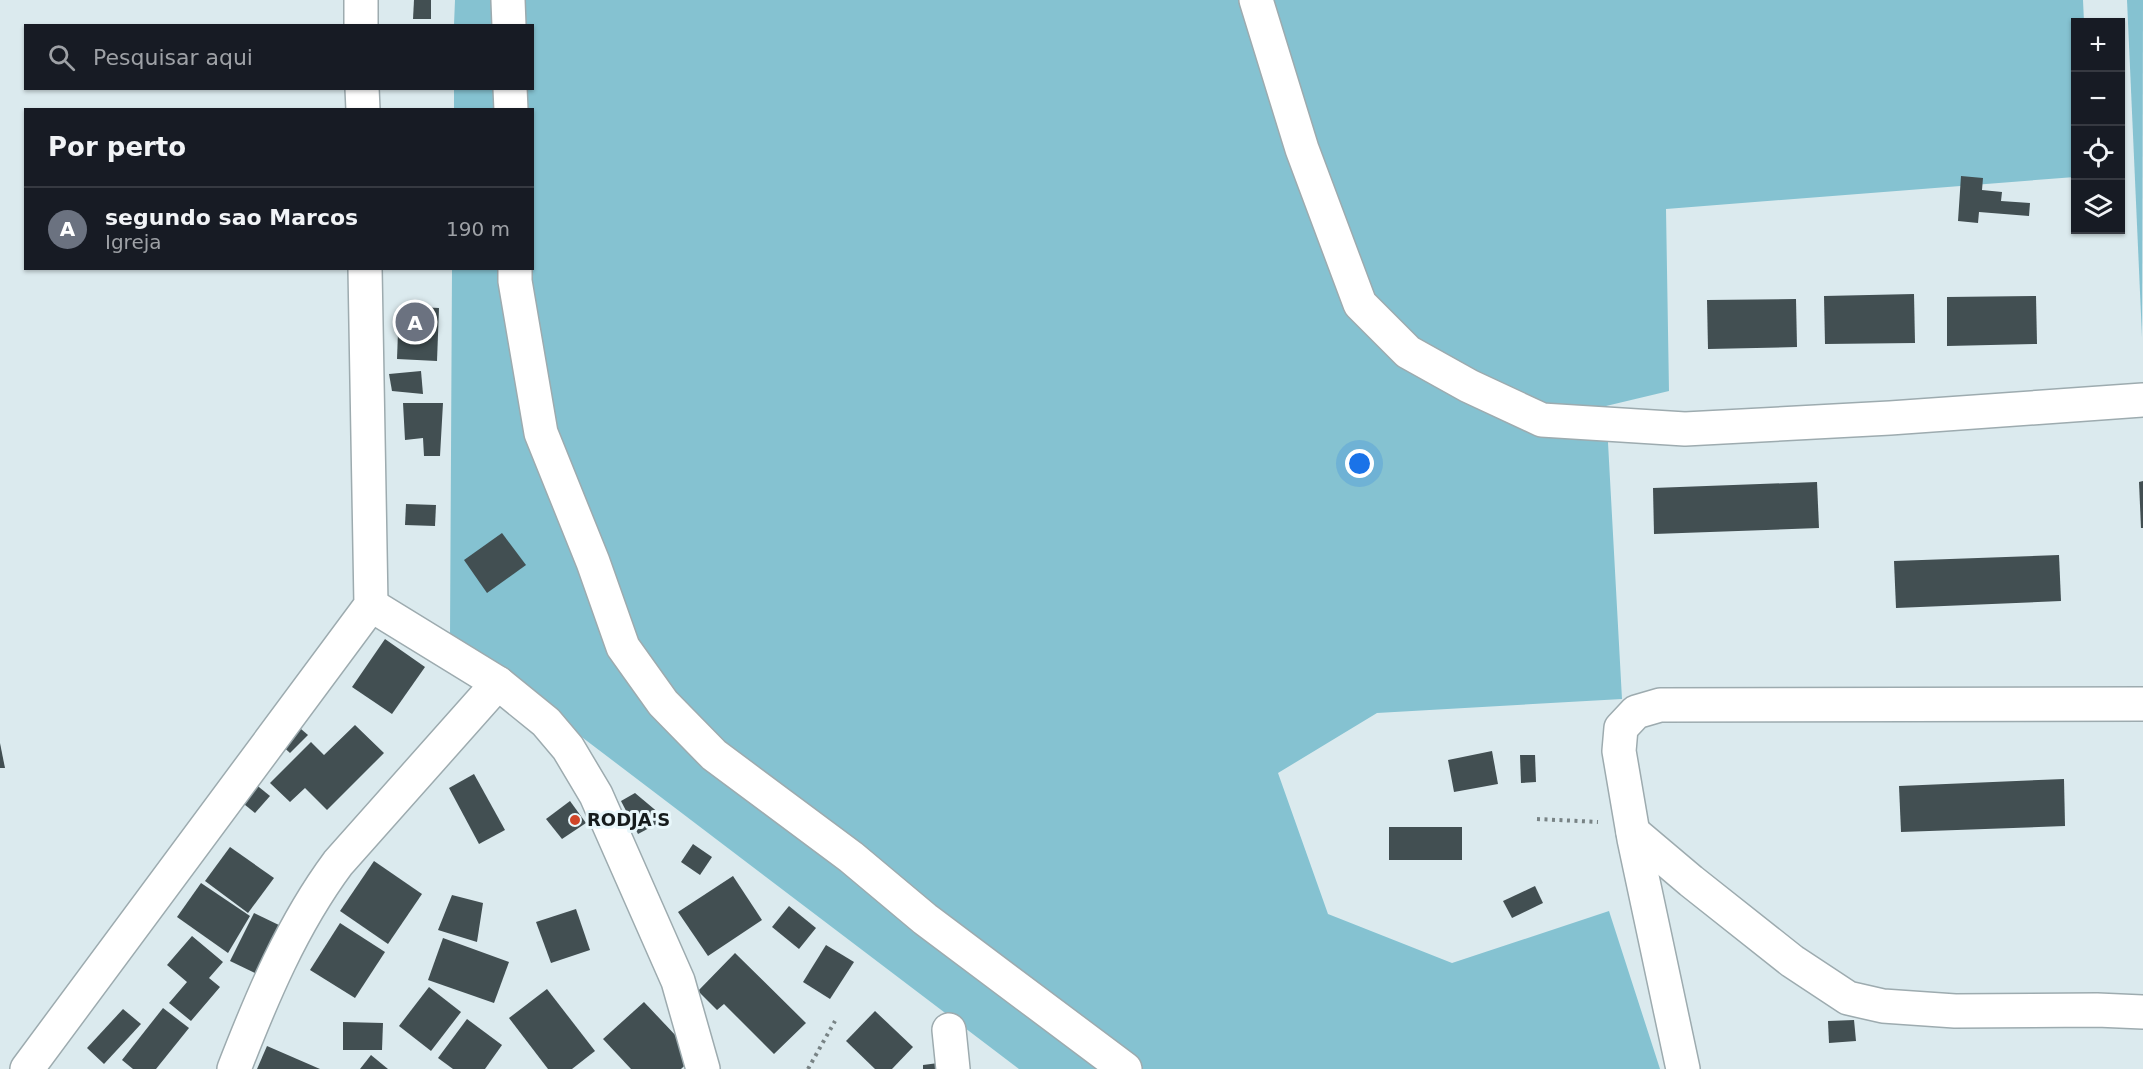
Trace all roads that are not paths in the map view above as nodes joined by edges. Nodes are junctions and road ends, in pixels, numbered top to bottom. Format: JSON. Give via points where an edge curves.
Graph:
{"nodes":[{"id":1,"x":361,"y":0,"type":"edge"},
{"id":2,"x":508,"y":0,"type":"edge"},
{"id":3,"x":1256,"y":0,"type":"edge"},
{"id":4,"x":361,"y":24,"type":"edge"},
{"id":5,"x":509,"y":24,"type":"edge"},
{"id":6,"x":362,"y":90,"type":"edge"},
{"id":7,"x":510,"y":90,"type":"edge"},
{"id":8,"x":363,"y":108,"type":"edge"},
{"id":9,"x":511,"y":108,"type":"edge"},
{"id":10,"x":365,"y":270,"type":"edge"},
{"id":11,"x":515,"y":270,"type":"edge"},
{"id":12,"x":2143,"y":400,"type":"edge"},
{"id":13,"x":371,"y":605,"type":"junction"},
{"id":14,"x":498,"y":683,"type":"junction"},
{"id":15,"x":2143,"y":704,"type":"edge"},
{"id":16,"x":1633,"y":832,"type":"junction"},
{"id":17,"x":2143,"y":1012,"type":"edge"},
{"id":18,"x":949,"y":1030,"type":"dead end"},
{"id":19,"x":27,"y":1069,"type":"edge"},
{"id":20,"x":234,"y":1069,"type":"edge"},
{"id":21,"x":703,"y":1069,"type":"edge"},
{"id":22,"x":953,"y":1069,"type":"edge"},
{"id":23,"x":1125,"y":1069,"type":"edge"},
{"id":24,"x":1683,"y":1069,"type":"edge"}],
"edges":[{"from":1,"to":4,"type":"street"},
{"from":2,"to":5,"type":"street"},
{"from":3,"to":12,"type":"street","via":[[1302,149],[1360,304],[1408,352],[1542,420],[1685,429]]},
{"from":6,"to":8,"type":"street"},
{"from":7,"to":9,"type":"street"},
{"from":10,"to":13,"type":"street"},
{"from":11,"to":23,"type":"street","via":[[541,433],[623,646],[663,703],[714,755],[852,856],[925,919]]},
{"from":13,"to":14,"type":"street"},
{"from":13,"to":19,"type":"street"},
{"from":14,"to":20,"type":"street","via":[[319,889],[282,954]]},
{"from":14,"to":21,"type":"street","via":[[546,722],[568,748],[596,795],[678,981]]},
{"from":15,"to":16,"type":"street","via":[[1660,705],[1636,712],[1621,728],[1619,751]]},
{"from":16,"to":17,"type":"street","via":[[1792,961],[1848,998],[1883,1006],[1945,1011]]},
{"from":16,"to":24,"type":"street"},
{"from":18,"to":22,"type":"street"}]}
